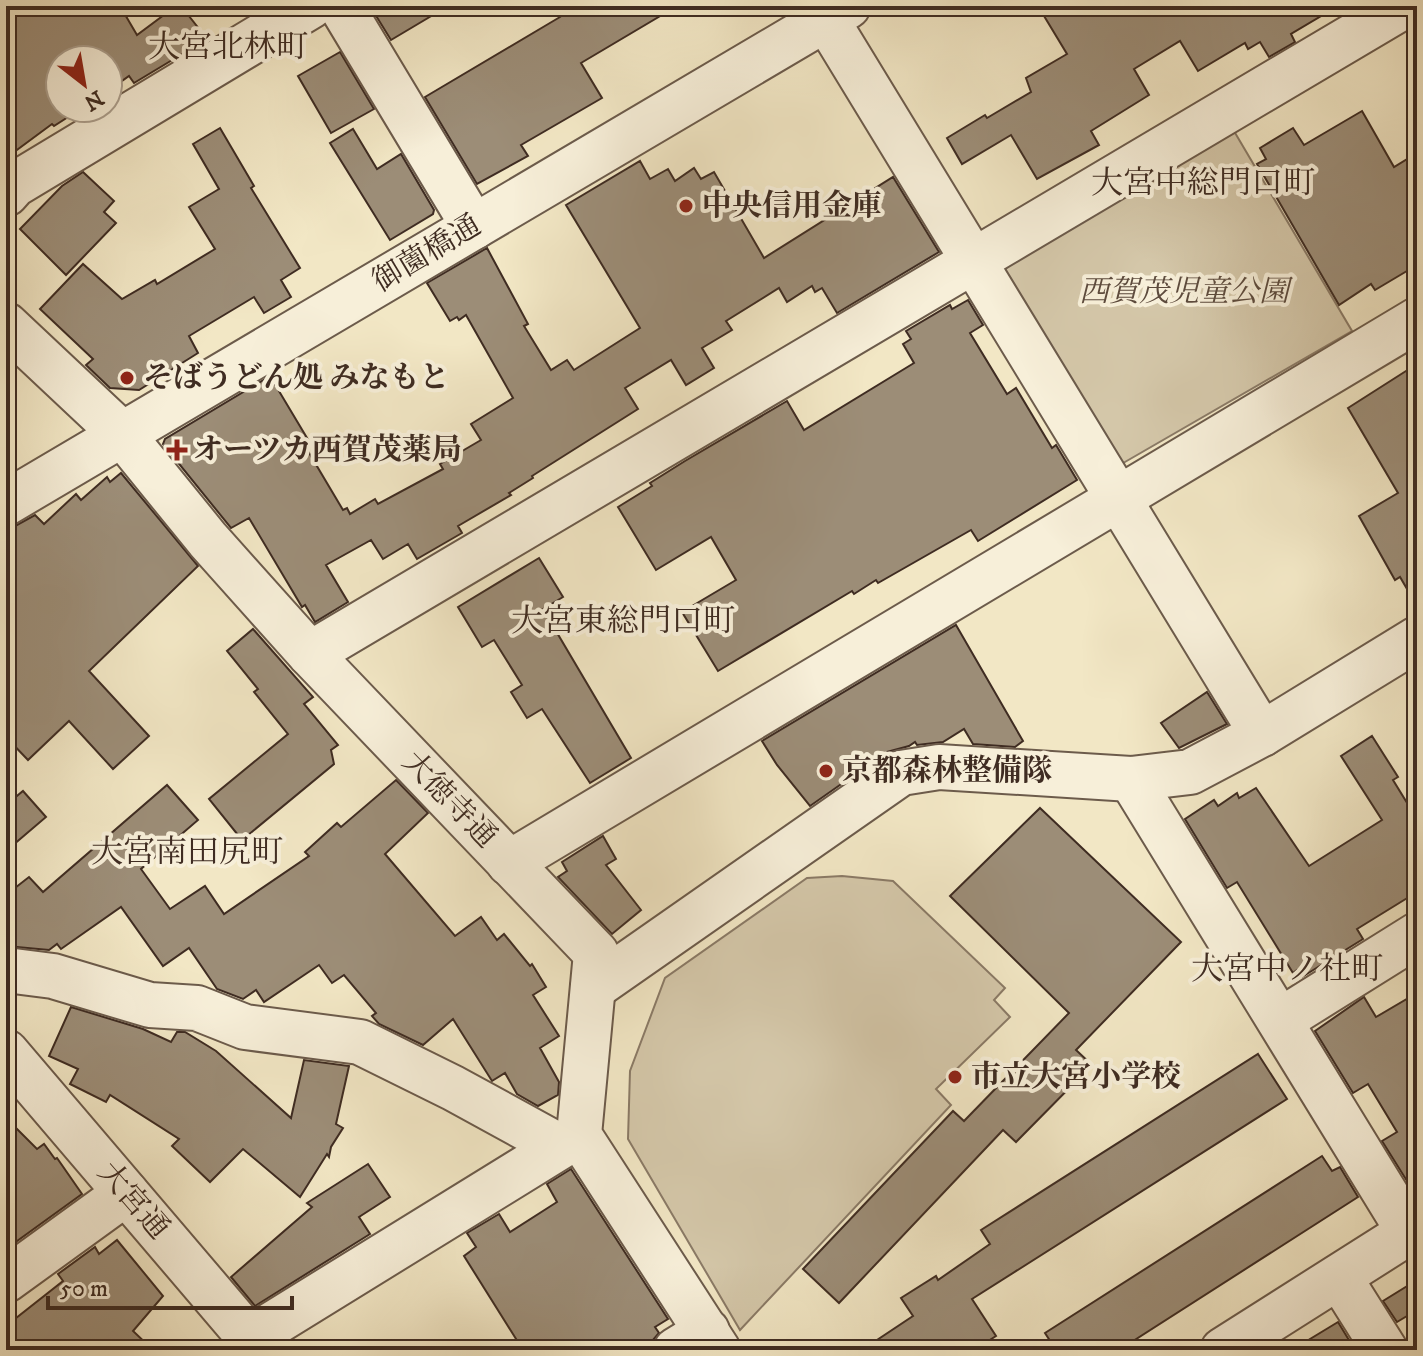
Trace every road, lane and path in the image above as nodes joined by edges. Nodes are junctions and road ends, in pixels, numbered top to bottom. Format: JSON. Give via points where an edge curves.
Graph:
{"nodes":[{"id":1,"x":311,"y":6,"type":"edge"},
{"id":2,"x":341,"y":6,"type":"edge"},
{"id":3,"x":1404,"y":6,"type":"edge"},
{"id":4,"x":831,"y":10,"type":"edge"},
{"id":5,"x":6,"y":194,"type":"edge"},
{"id":6,"x":474,"y":227,"type":"junction"},
{"id":7,"x":973,"y":260,"type":"junction"},
{"id":8,"x":1417,"y":320,"type":"edge"},
{"id":9,"x":6,"y":325,"type":"edge"},
{"id":10,"x":122,"y":434,"type":"junction"},
{"id":11,"x":1118,"y":499,"type":"junction"},
{"id":12,"x":6,"y":503,"type":"edge"},
{"id":13,"x":1417,"y":639,"type":"edge"},
{"id":14,"x":310,"y":654,"type":"junction"},
{"id":15,"x":1262,"y":734,"type":"junction"},
{"id":16,"x":1131,"y":779,"type":"junction"},
{"id":17,"x":509,"y":863,"type":"junction"},
{"id":18,"x":1417,"y":935,"type":"edge"},
{"id":19,"x":6,"y":970,"type":"edge"},
{"id":20,"x":593,"y":988,"type":"junction"},
{"id":21,"x":1281,"y":1020,"type":"junction"},
{"id":22,"x":6,"y":1052,"type":"edge"},
{"id":23,"x":569,"y":1140,"type":"junction"},
{"id":24,"x":126,"y":1193,"type":"junction"},
{"id":25,"x":1413,"y":1230,"type":"edge"},
{"id":26,"x":1339,"y":1277,"type":"junction"},
{"id":27,"x":6,"y":1280,"type":"edge"},
{"id":28,"x":255,"y":1344,"type":"edge"},
{"id":29,"x":700,"y":1344,"type":"edge"},
{"id":30,"x":1234,"y":1347,"type":"edge"},
{"id":31,"x":1385,"y":1350,"type":"edge"}],
"edges":[{"from":1,"to":5,"type":"street"},
{"from":2,"to":6,"type":"street"},
{"from":3,"to":7,"type":"street"},
{"from":4,"to":6,"type":"street","name":"御薗橋通"},
{"from":4,"to":7,"type":"street"},
{"from":6,"to":10,"type":"street","name":"御薗橋通"},
{"from":7,"to":11,"type":"street"},
{"from":7,"to":14,"type":"street"},
{"from":8,"to":11,"type":"street"},
{"from":9,"to":10,"type":"street","name":"大徳寺通"},
{"from":10,"to":12,"type":"street","name":"御薗橋通"},
{"from":10,"to":14,"type":"street","name":"大徳寺通"},
{"from":11,"to":15,"type":"street"},
{"from":11,"to":17,"type":"street"},
{"from":13,"to":15,"type":"street"},
{"from":14,"to":17,"type":"street","name":"大徳寺通"},
{"from":15,"to":16,"type":"street","via":[[1190,772]]},
{"from":16,"to":20,"type":"street","via":[[939,767],[901,773]]},
{"from":16,"to":21,"type":"street"},
{"from":17,"to":20,"type":"street","name":"大徳寺通","via":[[596,953]]},
{"from":18,"to":21,"type":"street"},
{"from":19,"to":23,"type":"street","via":[[53,976],[150,1005],[197,1008],[245,1027],[360,1042]]},
{"from":20,"to":23,"type":"street","name":"大徳寺通"},
{"from":21,"to":25,"type":"street"},
{"from":22,"to":24,"type":"street","name":"大宮通"},
{"from":23,"to":28,"type":"street"},
{"from":23,"to":29,"type":"street"},
{"from":24,"to":27,"type":"street"},
{"from":24,"to":28,"type":"street","name":"大宮通"},
{"from":25,"to":26,"type":"street"},
{"from":26,"to":30,"type":"street"},
{"from":26,"to":31,"type":"street"}]}
